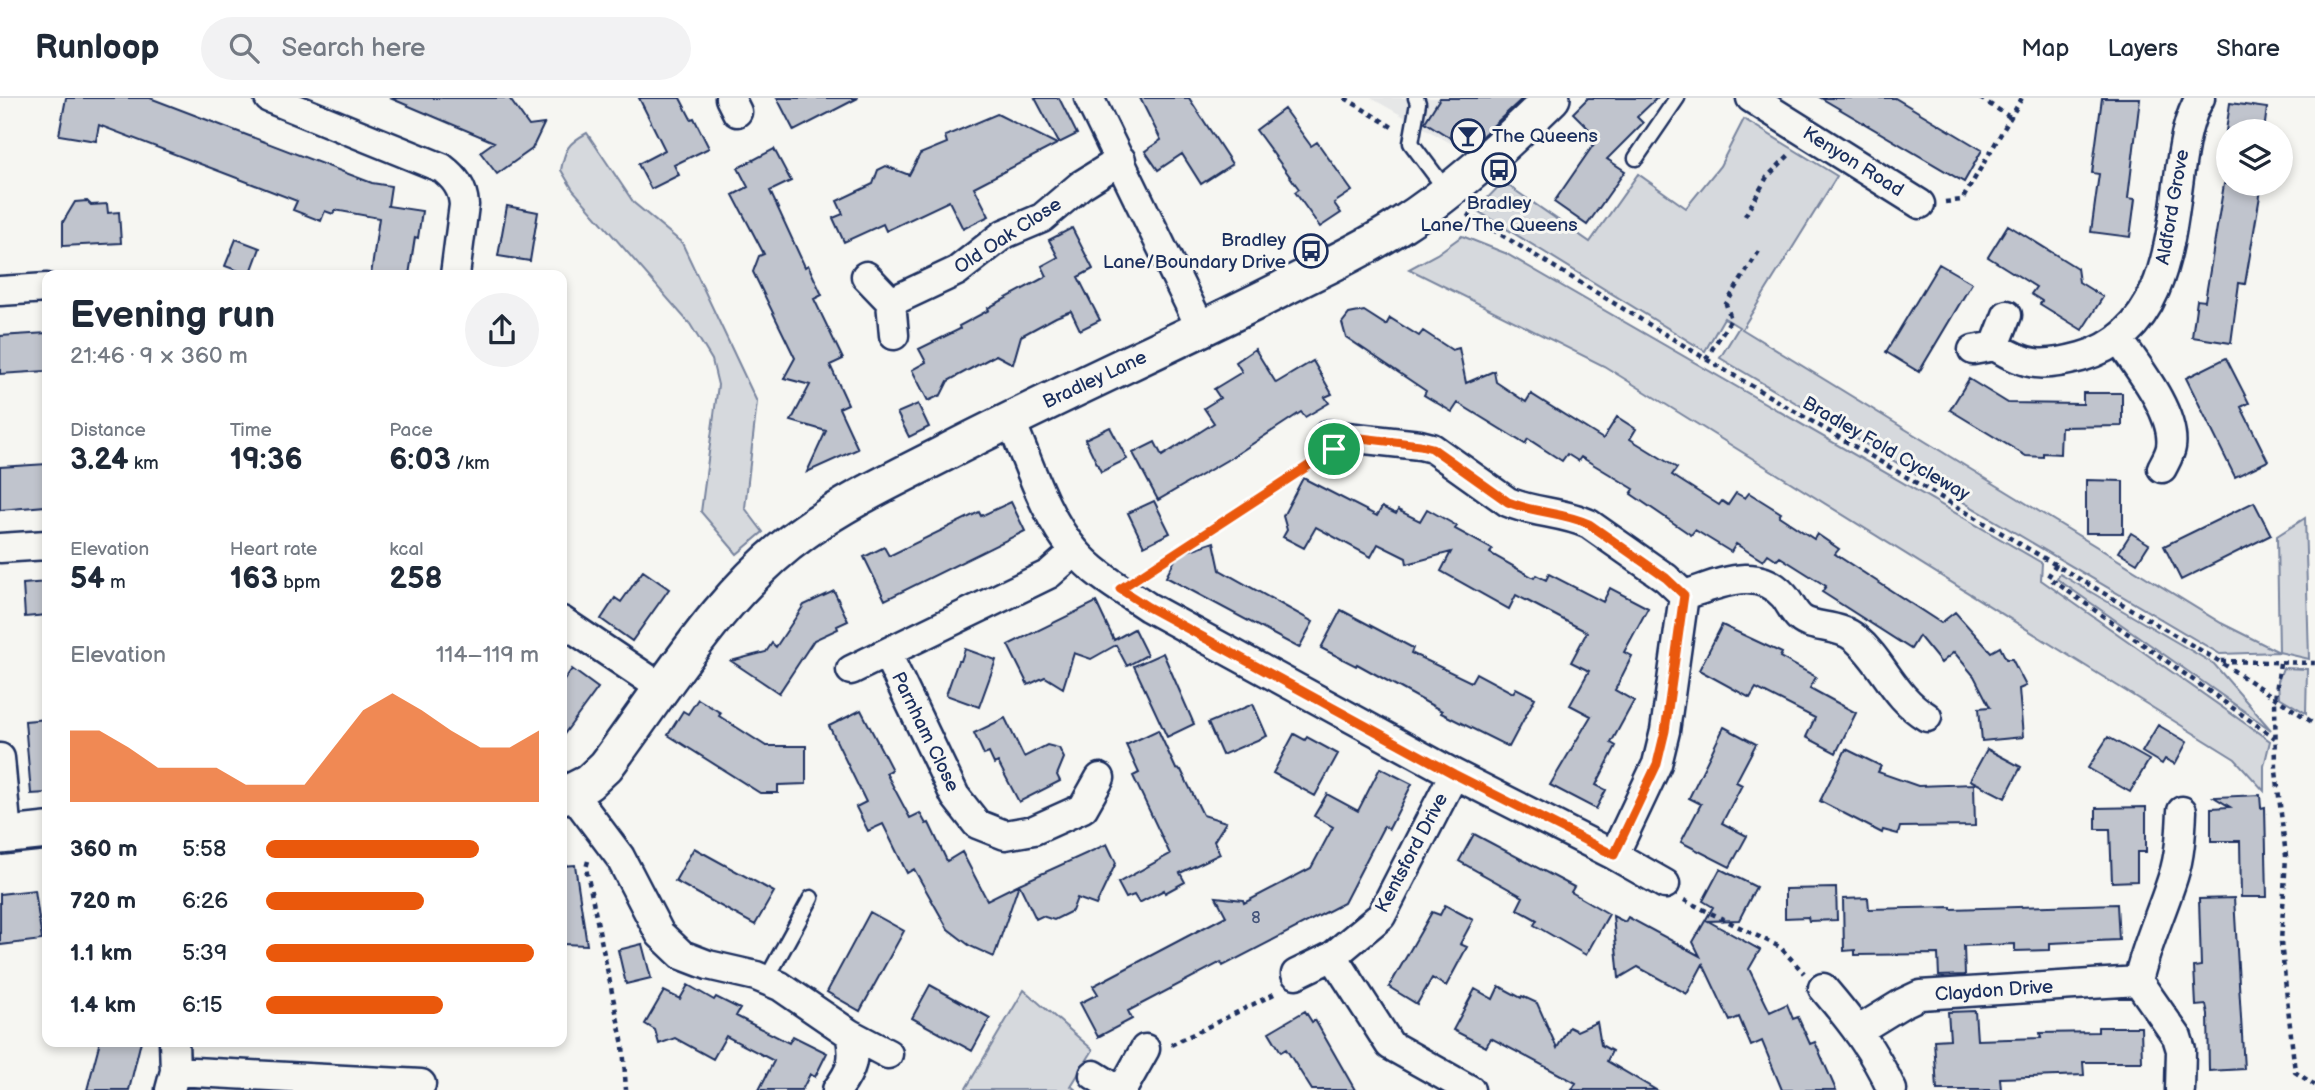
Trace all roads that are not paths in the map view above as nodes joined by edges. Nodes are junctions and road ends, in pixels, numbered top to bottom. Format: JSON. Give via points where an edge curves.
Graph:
{"nodes":[{"id":1,"x":268,"y":98,"type":"edge"},
{"id":2,"x":1090,"y":98,"type":"edge"},
{"id":3,"x":1416,"y":98,"type":"edge"},
{"id":4,"x":1552,"y":98,"type":"edge"},
{"id":5,"x":1677,"y":98,"type":"edge"},
{"id":6,"x":1751,"y":98,"type":"edge"},
{"id":7,"x":2200,"y":98,"type":"edge"},
{"id":8,"x":1636,"y":158,"type":"dead end"},
{"id":9,"x":1121,"y":160,"type":"junction"},
{"id":10,"x":1448,"y":192,"type":"junction"},
{"id":11,"x":1920,"y":204,"type":"road end"},
{"id":12,"x":456,"y":270,"type":"edge"},
{"id":13,"x":866,"y":276,"type":"dead end"},
{"id":14,"x":42,"y":288,"type":"edge"},
{"id":15,"x":0,"y":291,"type":"edge"},
{"id":16,"x":891,"y":302,"type":"junction"},
{"id":17,"x":2007,"y":315,"type":"dead end"},
{"id":18,"x":1202,"y":330,"type":"junction"},
{"id":19,"x":894,"y":335,"type":"dead end"},
{"id":20,"x":2119,"y":340,"type":"junction"},
{"id":21,"x":1010,"y":419,"type":"junction"},
{"id":22,"x":1336,"y":436,"type":"road end"},
{"id":23,"x":2162,"y":468,"type":"dead end"},
{"id":24,"x":42,"y":544,"type":"edge"},
{"id":25,"x":0,"y":548,"type":"edge"},
{"id":26,"x":1075,"y":551,"type":"junction"},
{"id":27,"x":1684,"y":595,"type":"junction"},
{"id":28,"x":567,"y":624,"type":"edge"},
{"id":29,"x":887,"y":654,"type":"junction"},
{"id":30,"x":851,"y":670,"type":"dead end"},
{"id":31,"x":663,"y":689,"type":"junction"},
{"id":32,"x":1927,"y":716,"type":"dead end"},
{"id":33,"x":0,"y":758,"type":"edge"},
{"id":34,"x":1454,"y":774,"type":"junction"},
{"id":35,"x":1100,"y":778,"type":"dead end"},
{"id":36,"x":567,"y":795,"type":"edge"},
{"id":37,"x":2182,"y":811,"type":"dead end"},
{"id":38,"x":42,"y":832,"type":"edge"},
{"id":39,"x":3,"y":836,"type":"edge"},
{"id":40,"x":1614,"y":855,"type":"junction"},
{"id":41,"x":1665,"y":884,"type":"road end"},
{"id":42,"x":811,"y":898,"type":"dead end"},
{"id":43,"x":1333,"y":956,"type":"junction"},
{"id":44,"x":1296,"y":974,"type":"road end"},
{"id":45,"x":766,"y":980,"type":"junction"},
{"id":46,"x":2138,"y":981,"type":"junction"},
{"id":47,"x":1823,"y":988,"type":"road end"},
{"id":48,"x":1859,"y":1030,"type":"junction"},
{"id":49,"x":850,"y":1034,"type":"junction"},
{"id":50,"x":174,"y":1047,"type":"edge"},
{"id":51,"x":1145,"y":1049,"type":"road end"},
{"id":52,"x":888,"y":1054,"type":"dead end"},
{"id":53,"x":172,"y":1080,"type":"edge"},
{"id":54,"x":421,"y":1084,"type":"dead end"},
{"id":55,"x":1111,"y":1085,"type":"edge"},
{"id":56,"x":387,"y":1086,"type":"edge"},
{"id":57,"x":837,"y":1090,"type":"edge"},
{"id":58,"x":1470,"y":1090,"type":"edge"},
{"id":59,"x":1892,"y":1090,"type":"edge"},
{"id":60,"x":2180,"y":1090,"type":"edge"}],
"edges":[{"from":1,"to":12,"type":"street","via":[[452,175],[464,195]]},
{"from":2,"to":9,"type":"street"},
{"from":3,"to":10,"type":"lane","via":[[1411,143]]},
{"from":4,"to":10,"type":"street","name":"Bradley Lane"},
{"from":5,"to":8,"type":"lane"},
{"from":6,"to":11,"type":"street","name":"Kenyon Road"},
{"from":7,"to":20,"type":"street","name":"Aldford Grove","via":[[2185,136],[2163,270],[2139,320]]},
{"from":9,"to":16,"type":"street","name":"Old Oak Close","via":[[1042,218],[1004,234],[957,271]]},
{"from":9,"to":18,"type":"street"},
{"from":10,"to":18,"type":"street","name":"Bradley Lane","via":[[1398,228]]},
{"from":13,"to":16,"type":"street"},
{"from":14,"to":15,"type":"street"},
{"from":16,"to":19,"type":"street"},
{"from":17,"to":20,"type":"street","name":"Aldford Grove","via":[[1984,348],[2035,365],[2088,355]]},
{"from":18,"to":21,"type":"street","name":"Bradley Lane"},
{"from":20,"to":23,"type":"street","via":[[2157,395],[2169,428],[2171,447]]},
{"from":21,"to":26,"type":"street","via":[[1049,509]]},
{"from":21,"to":31,"type":"street","name":"Bradley Lane","via":[[866,493],[804,532],[762,566],[724,606]]},
{"from":22,"to":27,"type":"street","via":[[1377,451],[1432,448],[1508,502],[1589,524]]},
{"from":24,"to":25,"type":"street"},
{"from":26,"to":29,"type":"street","name":"Parnham Close","via":[[1049,574]]},
{"from":26,"to":34,"type":"street","via":[[1095,571],[1148,607]]},
{"from":27,"to":32,"type":"street","via":[[1757,578],[1784,596],[1804,621],[1838,628],[1857,639],[1908,703]]},
{"from":27,"to":40,"type":"street","via":[[1657,764]]},
{"from":28,"to":31,"type":"street"},
{"from":29,"to":30,"type":"street","name":"Parnham Close"},
{"from":29,"to":35,"type":"street","name":"Parnham Close","via":[[955,796],[977,824],[1005,835],[1034,830],[1083,808]]},
{"from":31,"to":36,"type":"street","name":"Bradley Lane","via":[[606,766]]},
{"from":33,"to":39,"type":"street"},
{"from":34,"to":40,"type":"street"},
{"from":34,"to":43,"type":"street","name":"Kentsford Drive","via":[[1381,916]]},
{"from":36,"to":45,"type":"street","via":[[620,857],[660,934],[682,955]]},
{"from":37,"to":46,"type":"street","via":[[2180,841],[2186,869],[2144,952]]},
{"from":38,"to":39,"type":"street"},
{"from":40,"to":41,"type":"street"},
{"from":42,"to":45,"type":"lane"},
{"from":43,"to":44,"type":"street","name":"Kentsford Drive"},
{"from":43,"to":58,"type":"street","via":[[1391,1045]]},
{"from":45,"to":49,"type":"street"},
{"from":46,"to":48,"type":"street","name":"Claydon Drive","via":[[1920,995]]},
{"from":46,"to":60,"type":"street","via":[[2177,1037]]},
{"from":47,"to":48,"type":"street"},
{"from":48,"to":59,"type":"street"},
{"from":49,"to":52,"type":"street"},
{"from":49,"to":57,"type":"street","via":[[854,1050],[850,1074]]},
{"from":50,"to":53,"type":"street"},
{"from":51,"to":55,"type":"street"},
{"from":53,"to":56,"type":"street"},
{"from":54,"to":56,"type":"street"}]}
